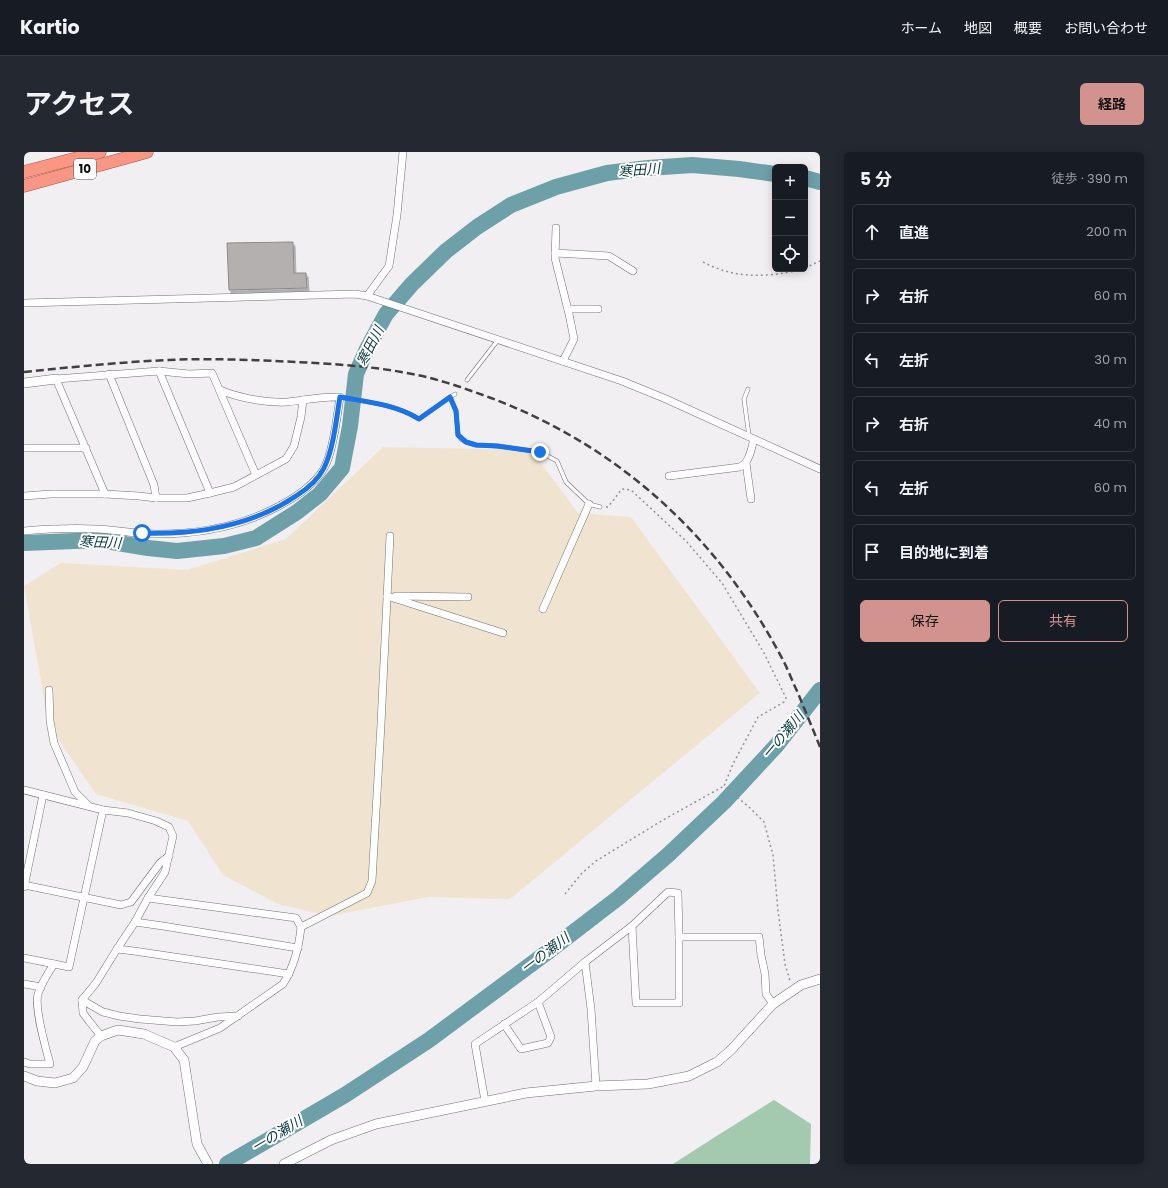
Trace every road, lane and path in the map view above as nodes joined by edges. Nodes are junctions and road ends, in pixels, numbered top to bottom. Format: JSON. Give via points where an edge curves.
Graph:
{"nodes":[{"id":1,"x":100,"y":152,"type":"edge"},
{"id":2,"x":147,"y":152,"type":"edge"},
{"id":3,"x":403,"y":152,"type":"edge"},
{"id":4,"x":124,"y":155,"type":"edge"},
{"id":5,"x":24,"y":172,"type":"edge"},
{"id":6,"x":24,"y":186,"type":"edge"},
{"id":7,"x":556,"y":228,"type":"dead end"},
{"id":8,"x":555,"y":253,"type":"junction"},
{"id":9,"x":820,"y":261,"type":"edge"},
{"id":10,"x":703,"y":262,"type":"dead end"},
{"id":11,"x":808,"y":267,"type":"edge"},
{"id":12,"x":633,"y":272,"type":"dead end"},
{"id":13,"x":790,"y":272,"type":"edge"},
{"id":14,"x":369,"y":296,"type":"junction"},
{"id":15,"x":24,"y":303,"type":"edge"},
{"id":16,"x":568,"y":309,"type":"junction"},
{"id":17,"x":598,"y":310,"type":"dead end"},
{"id":18,"x":498,"y":340,"type":"junction"},
{"id":19,"x":563,"y":361,"type":"junction"},
{"id":20,"x":159,"y":372,"type":"junction"},
{"id":21,"x":109,"y":374,"type":"junction"},
{"id":22,"x":56,"y":379,"type":"junction"},
{"id":23,"x":467,"y":380,"type":"dead end"},
{"id":24,"x":24,"y":383,"type":"edge"},
{"id":25,"x":748,"y":388,"type":"dead end"},
{"id":26,"x":220,"y":390,"type":"junction"},
{"id":27,"x":455,"y":394,"type":"dead end"},
{"id":28,"x":340,"y":397,"type":"junction"},
{"id":29,"x":450,"y":397,"type":"junction"},
{"id":30,"x":303,"y":400,"type":"junction"},
{"id":31,"x":751,"y":438,"type":"junction"},
{"id":32,"x":24,"y":448,"type":"edge"},
{"id":33,"x":86,"y":448,"type":"junction"},
{"id":34,"x":746,"y":463,"type":"junction"},
{"id":35,"x":820,"y":469,"type":"edge"},
{"id":36,"x":256,"y":475,"type":"junction"},
{"id":37,"x":669,"y":476,"type":"dead end"},
{"id":38,"x":210,"y":493,"type":"junction"},
{"id":39,"x":105,"y":494,"type":"junction"},
{"id":40,"x":24,"y":496,"type":"edge"},
{"id":41,"x":156,"y":498,"type":"junction"},
{"id":42,"x":751,"y":499,"type":"dead end"},
{"id":43,"x":590,"y":504,"type":"junction"},
{"id":44,"x":600,"y":507,"type":"joint"},
{"id":45,"x":24,"y":531,"type":"edge"},
{"id":46,"x":390,"y":536,"type":"dead end"},
{"id":47,"x":387,"y":596,"type":"junction"},
{"id":48,"x":468,"y":597,"type":"dead end"},
{"id":49,"x":543,"y":609,"type":"dead end"},
{"id":50,"x":503,"y":633,"type":"dead end"},
{"id":51,"x":49,"y":690,"type":"dead end"},
{"id":52,"x":724,"y":786,"type":"junction"},
{"id":53,"x":24,"y":790,"type":"edge"},
{"id":54,"x":44,"y":795,"type":"junction"},
{"id":55,"x":89,"y":806,"type":"junction"},
{"id":56,"x":103,"y":810,"type":"junction"},
{"id":57,"x":169,"y":856,"type":"junction"},
{"id":58,"x":24,"y":885,"type":"edge"},
{"id":59,"x":565,"y":894,"type":"dead end"},
{"id":60,"x":84,"y":898,"type":"junction"},
{"id":61,"x":148,"y":898,"type":"junction"},
{"id":62,"x":135,"y":922,"type":"junction"},
{"id":63,"x":632,"y":926,"type":"junction"},
{"id":64,"x":301,"y":927,"type":"junction"},
{"id":65,"x":679,"y":937,"type":"junction"},
{"id":66,"x":298,"y":948,"type":"junction"},
{"id":67,"x":117,"y":950,"type":"junction"},
{"id":68,"x":24,"y":958,"type":"edge"},
{"id":69,"x":585,"y":962,"type":"junction"},
{"id":70,"x":54,"y":964,"type":"junction"},
{"id":71,"x":289,"y":974,"type":"junction"},
{"id":72,"x":820,"y":979,"type":"edge"},
{"id":73,"x":24,"y":984,"type":"edge"},
{"id":74,"x":41,"y":987,"type":"junction"},
{"id":75,"x":793,"y":991,"type":"junction"},
{"id":76,"x":82,"y":1000,"type":"junction"},
{"id":77,"x":538,"y":1002,"type":"junction"},
{"id":78,"x":773,"y":1004,"type":"junction"},
{"id":79,"x":238,"y":1016,"type":"junction"},
{"id":80,"x":504,"y":1024,"type":"junction"},
{"id":81,"x":101,"y":1036,"type":"junction"},
{"id":82,"x":174,"y":1047,"type":"junction"},
{"id":83,"x":24,"y":1062,"type":"edge"},
{"id":84,"x":24,"y":1076,"type":"edge"},
{"id":85,"x":596,"y":1086,"type":"junction"},
{"id":86,"x":486,"y":1101,"type":"junction"},
{"id":87,"x":208,"y":1164,"type":"edge"},
{"id":88,"x":284,"y":1164,"type":"edge"}],
"edges":[{"from":1,"to":5,"type":"highway","number":"10"},
{"from":2,"to":4,"type":"highway","number":"10"},
{"from":3,"to":14,"type":"street","via":[[389,266]]},
{"from":4,"to":6,"type":"highway","number":"10"},
{"from":7,"to":8,"type":"street"},
{"from":8,"to":12,"type":"street","via":[[610,256]]},
{"from":8,"to":16,"type":"street"},
{"from":9,"to":11,"type":"path"},
{"from":10,"to":13,"type":"path","via":[[743,275]]},
{"from":14,"to":15,"type":"street","via":[[356,294]]},
{"from":14,"to":18,"type":"street"},
{"from":16,"to":17,"type":"street"},
{"from":16,"to":19,"type":"street","via":[[574,339]]},
{"from":18,"to":19,"type":"street"},
{"from":18,"to":23,"type":"lane"},
{"from":19,"to":31,"type":"street","via":[[666,399]]},
{"from":20,"to":21,"type":"street"},
{"from":20,"to":26,"type":"street","via":[[212,373]]},
{"from":20,"to":38,"type":"street"},
{"from":21,"to":22,"type":"street"},
{"from":21,"to":41,"type":"street","via":[[154,485]]},
{"from":22,"to":24,"type":"street"},
{"from":22,"to":33,"type":"street"},
{"from":25,"to":31,"type":"lane","via":[[744,399]]},
{"from":26,"to":30,"type":"street","via":[[266,401]]},
{"from":26,"to":36,"type":"street"},
{"from":27,"to":29,"type":"lane"},
{"from":28,"to":29,"type":"lane","via":[[384,404],[419,419]]},
{"from":28,"to":30,"type":"street"},
{"from":28,"to":45,"type":"street","via":[[332,441],[323,470],[310,486],[287,502],[253,519],[202,531],[172,533],[78,528]]},
{"from":29,"to":43,"type":"lane","via":[[456,411],[458,435],[466,442],[540,452],[557,461],[566,482]]},
{"from":30,"to":36,"type":"street","via":[[294,446],[286,459]]},
{"from":31,"to":34,"type":"street"},
{"from":31,"to":35,"type":"street"},
{"from":32,"to":33,"type":"street"},
{"from":33,"to":39,"type":"street"},
{"from":34,"to":37,"type":"street","via":[[737,468]]},
{"from":34,"to":42,"type":"street"},
{"from":36,"to":38,"type":"street","via":[[234,487]]},
{"from":38,"to":41,"type":"street","via":[[187,498]]},
{"from":39,"to":40,"type":"street"},
{"from":39,"to":41,"type":"street"},
{"from":43,"to":44,"type":"lane"},
{"from":43,"to":49,"type":"street"},
{"from":44,"to":52,"type":"path","via":[[608,507],[622,489],[631,490],[686,541],[722,583],[764,653],[786,698],[784,702],[758,717]]},
{"from":46,"to":47,"type":"street"},
{"from":47,"to":48,"type":"street"},
{"from":47,"to":50,"type":"street"},
{"from":47,"to":64,"type":"street","via":[[372,881],[367,893]]},
{"from":51,"to":55,"type":"street","via":[[54,742],[75,792]]},
{"from":52,"to":59,"type":"path","via":[[596,861]]},
{"from":52,"to":75,"type":"path","via":[[764,822],[773,855],[785,964]]},
{"from":53,"to":54,"type":"street"},
{"from":54,"to":55,"type":"street"},
{"from":54,"to":58,"type":"street"},
{"from":55,"to":56,"type":"street"},
{"from":56,"to":57,"type":"street","via":[[135,815],[169,827],[173,836]]},
{"from":56,"to":60,"type":"street"},
{"from":57,"to":60,"type":"street","via":[[160,863],[131,902],[122,906]]},
{"from":57,"to":61,"type":"street","via":[[165,872]]},
{"from":58,"to":60,"type":"street"},
{"from":60,"to":70,"type":"street","via":[[69,967]]},
{"from":61,"to":62,"type":"street"},
{"from":61,"to":64,"type":"street","via":[[296,918]]},
{"from":62,"to":66,"type":"street"},
{"from":62,"to":67,"type":"street"},
{"from":63,"to":65,"type":"street","via":[[668,892],[678,893]]},
{"from":63,"to":65,"type":"street","via":[[636,1003],[678,1002]]},
{"from":63,"to":69,"type":"street"},
{"from":64,"to":66,"type":"street"},
{"from":65,"to":78,"type":"street","via":[[759,937],[766,994]]},
{"from":66,"to":71,"type":"street"},
{"from":67,"to":71,"type":"street"},
{"from":67,"to":76,"type":"street"},
{"from":68,"to":70,"type":"street"},
{"from":69,"to":77,"type":"street"},
{"from":69,"to":85,"type":"street"},
{"from":70,"to":74,"type":"street"},
{"from":71,"to":79,"type":"street","via":[[283,984]]},
{"from":72,"to":75,"type":"street","via":[[801,985]]},
{"from":73,"to":74,"type":"street"},
{"from":74,"to":83,"type":"street","via":[[37,999],[38,1008],[50,1064]]},
{"from":75,"to":78,"type":"street"},
{"from":76,"to":79,"type":"street","via":[[103,1012],[140,1019],[177,1022]]},
{"from":76,"to":81,"type":"street","via":[[83,1013]]},
{"from":77,"to":80,"type":"street"},
{"from":77,"to":80,"type":"street","via":[[551,1037],[548,1043],[521,1048]]},
{"from":78,"to":85,"type":"street","via":[[731,1050],[716,1062],[689,1076],[648,1084]]},
{"from":79,"to":82,"type":"street","via":[[220,1028]]},
{"from":80,"to":86,"type":"street","via":[[475,1044]]},
{"from":81,"to":82,"type":"street","via":[[118,1030],[138,1033]]},
{"from":81,"to":84,"type":"street","via":[[95,1041],[83,1067],[73,1078],[55,1083],[37,1081]]},
{"from":82,"to":87,"type":"street","via":[[184,1060],[196,1144]]},
{"from":85,"to":86,"type":"street","via":[[526,1093]]},
{"from":86,"to":88,"type":"street","via":[[376,1124],[331,1140]]}]}
